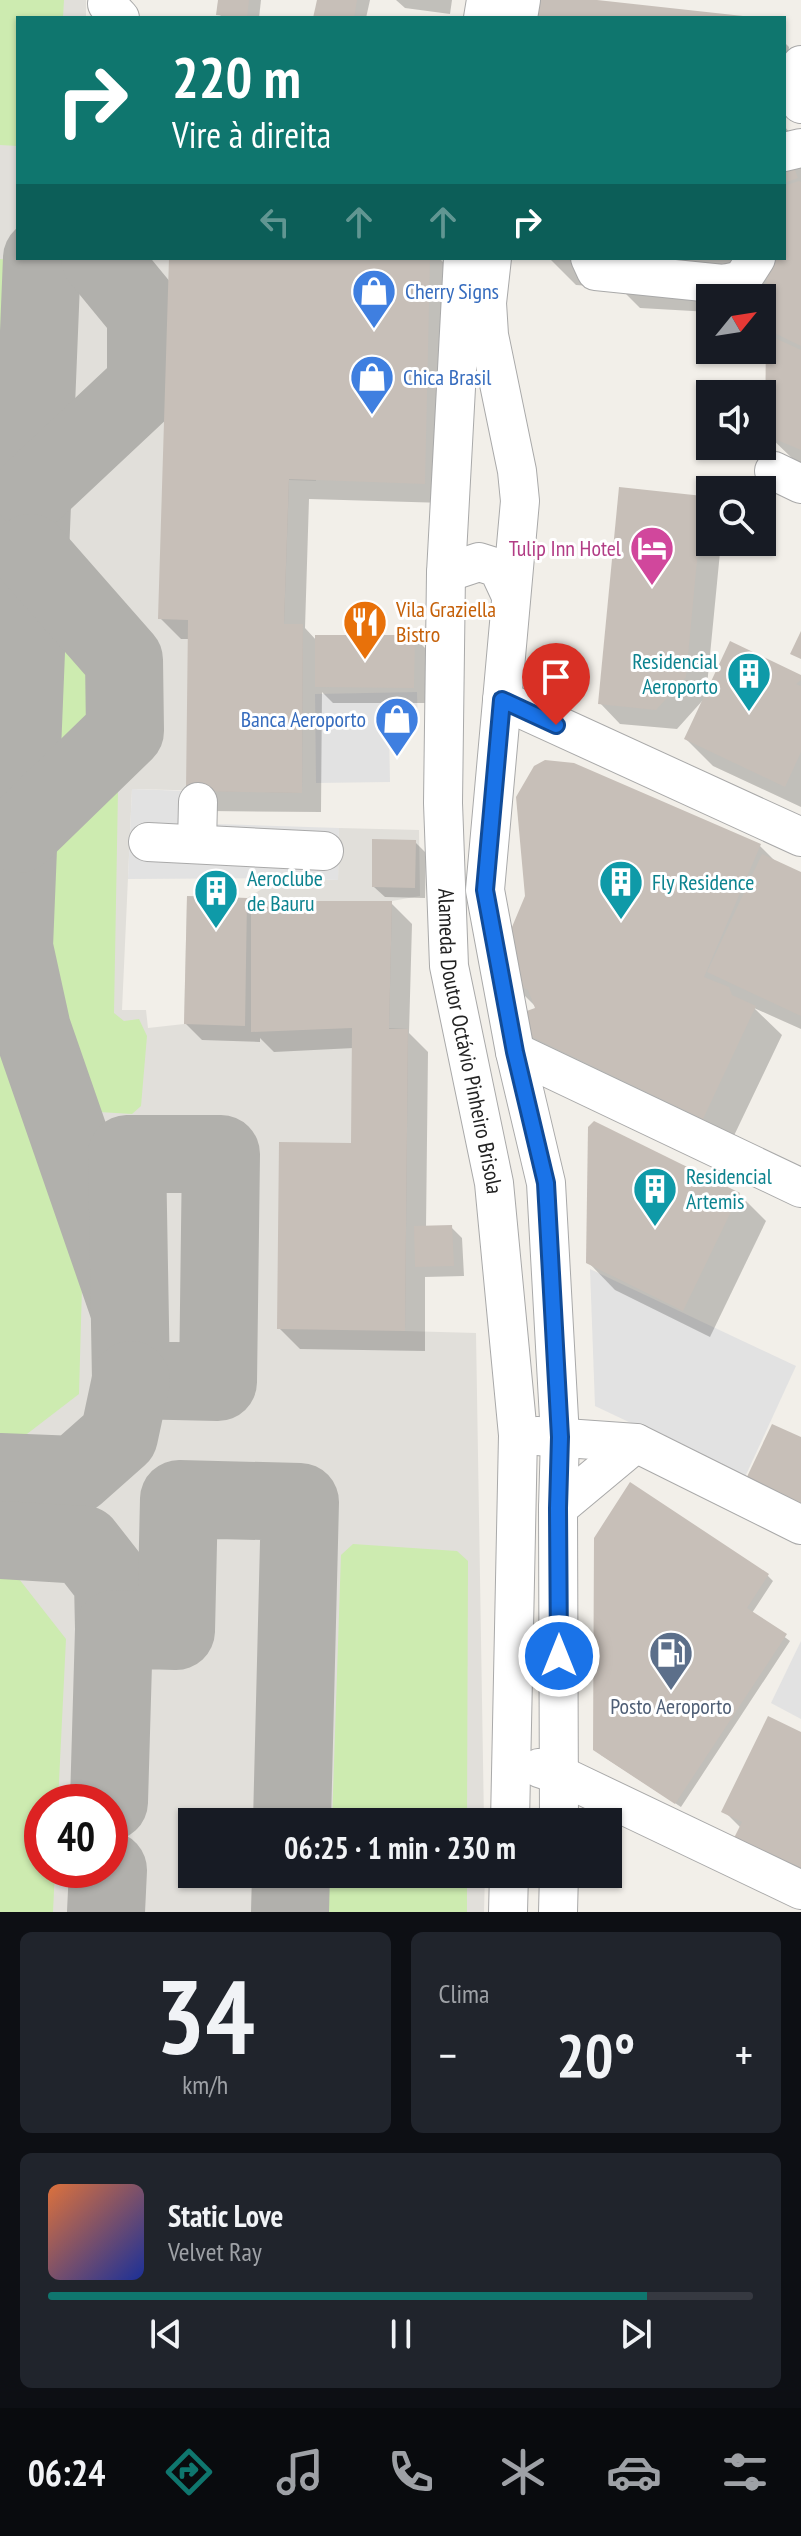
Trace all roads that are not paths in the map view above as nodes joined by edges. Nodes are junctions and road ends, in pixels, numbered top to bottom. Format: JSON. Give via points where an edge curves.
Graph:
{"nodes":[{"id":1,"x":801,"y":65,"type":"edge"},
{"id":2,"x":801,"y":104,"type":"edge"},
{"id":3,"x":463,"y":260,"type":"edge"},
{"id":4,"x":492,"y":260,"type":"edge"},
{"id":5,"x":591,"y":260,"type":"edge"},
{"id":6,"x":755,"y":260,"type":"edge"},
{"id":7,"x":446,"y":573,"type":"junction"},
{"id":8,"x":511,"y":596,"type":"junction"},
{"id":9,"x":502,"y":700,"type":"junction"},
{"id":10,"x":198,"y":802,"type":"dead end"},
{"id":11,"x":801,"y":837,"type":"edge"},
{"id":12,"x":148,"y":842,"type":"dead end"},
{"id":13,"x":197,"y":844,"type":"junction"},
{"id":14,"x":324,"y":851,"type":"dead end"},
{"id":15,"x":515,"y":1052,"type":"junction"},
{"id":16,"x":494,"y":1183,"type":"junction"},
{"id":17,"x":546,"y":1183,"type":"junction"},
{"id":18,"x":801,"y":1188,"type":"edge"},
{"id":19,"x":518,"y":1435,"type":"junction"},
{"id":20,"x":560,"y":1437,"type":"junction"},
{"id":21,"x":636,"y":1443,"type":"junction"},
{"id":22,"x":558,"y":1508,"type":"junction"},
{"id":23,"x":801,"y":1525,"type":"edge"},
{"id":24,"x":511,"y":1759,"type":"junction"},
{"id":25,"x":560,"y":1775,"type":"junction"},
{"id":26,"x":510,"y":1808,"type":"edge"},
{"id":27,"x":559,"y":1808,"type":"edge"},
{"id":28,"x":509,"y":1888,"type":"edge"},
{"id":29,"x":559,"y":1888,"type":"edge"},
{"id":30,"x":801,"y":1890,"type":"edge"},
{"id":31,"x":508,"y":1912,"type":"edge"},
{"id":32,"x":558,"y":1912,"type":"edge"}],
"edges":[{"from":1,"to":2,"type":"street"},
{"from":3,"to":7,"type":"street","name":"Alameda Doutor Octávio Pinheiro Brisola"},
{"from":4,"to":8,"type":"street","name":"Alameda Doutor Octávio Pinheiro Brisola","via":[[489,335],[520,501]]},
{"from":5,"to":6,"type":"street","via":[[596,271],[723,284],[742,280]]},
{"from":7,"to":8,"type":"street","via":[[479,562],[498,568]]},
{"from":7,"to":16,"type":"street","name":"Alameda Doutor Octávio Pinheiro Brisola","via":[[443,803],[449,966]]},
{"from":8,"to":9,"type":"street","name":"Alameda Doutor Octávio Pinheiro Brisola"},
{"from":9,"to":11,"type":"street"},
{"from":9,"to":15,"type":"street","name":"Alameda Doutor Octávio Pinheiro Brisola","via":[[485,890]]},
{"from":10,"to":13,"type":"street"},
{"from":12,"to":13,"type":"street"},
{"from":13,"to":14,"type":"street"},
{"from":15,"to":17,"type":"street","name":"Alameda Doutor Octávio Pinheiro Brisola"},
{"from":15,"to":18,"type":"street"},
{"from":16,"to":17,"type":"street","via":[[523,1190]]},
{"from":16,"to":19,"type":"street","name":"Alameda Doutor Octávio Pinheiro Brisola"},
{"from":17,"to":20,"type":"street","name":"Alameda Doutor Octávio Pinheiro Brisola"},
{"from":19,"to":20,"type":"street"},
{"from":19,"to":24,"type":"street","name":"Alameda Doutor Octávio Pinheiro Brisola"},
{"from":20,"to":21,"type":"street"},
{"from":20,"to":22,"type":"street","name":"Alameda Doutor Octávio Pinheiro Brisola"},
{"from":21,"to":22,"type":"street"},
{"from":21,"to":23,"type":"street"},
{"from":22,"to":25,"type":"street","name":"Alameda Doutor Octávio Pinheiro Brisola"},
{"from":24,"to":25,"type":"street"},
{"from":24,"to":26,"type":"street","name":"Alameda Doutor Octávio Pinheiro Brisola"},
{"from":25,"to":27,"type":"street","name":"Alameda Doutor Octávio Pinheiro Brisola"},
{"from":25,"to":30,"type":"street"},
{"from":28,"to":31,"type":"street"},
{"from":29,"to":32,"type":"street"}]}
